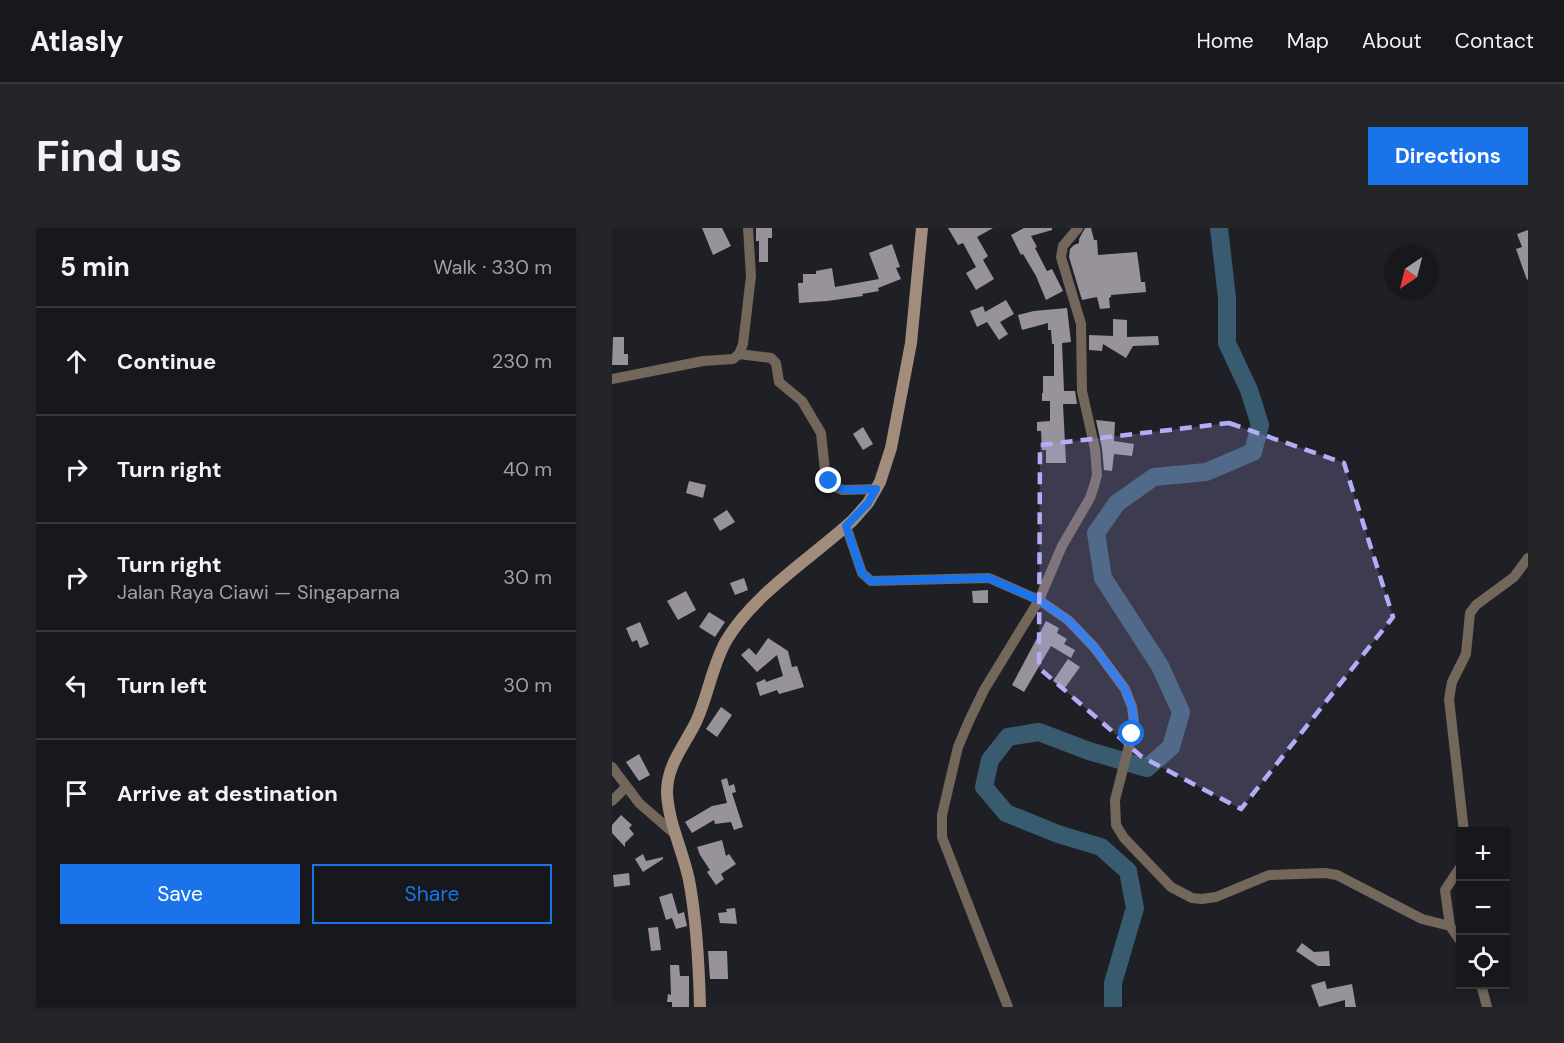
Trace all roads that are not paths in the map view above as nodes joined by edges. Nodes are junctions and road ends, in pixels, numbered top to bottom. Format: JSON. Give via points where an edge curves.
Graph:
{"nodes":[{"id":1,"x":748,"y":228,"type":"edge"},
{"id":2,"x":922,"y":228,"type":"edge"},
{"id":3,"x":1078,"y":228,"type":"edge"},
{"id":4,"x":739,"y":354,"type":"junction"},
{"id":5,"x":612,"y":379,"type":"edge"},
{"id":6,"x":876,"y":489,"type":"junction"},
{"id":7,"x":846,"y":526,"type":"junction"},
{"id":8,"x":1528,"y":558,"type":"edge"},
{"id":9,"x":1039,"y":600,"type":"junction"},
{"id":10,"x":612,"y":767,"type":"edge"},
{"id":11,"x":626,"y":787,"type":"junction"},
{"id":12,"x":612,"y":801,"type":"edge"},
{"id":13,"x":1464,"y":827,"type":"edge"},
{"id":14,"x":677,"y":837,"type":"junction"},
{"id":15,"x":1456,"y":874,"type":"edge"},
{"id":16,"x":1450,"y":926,"type":"junction"},
{"id":17,"x":1456,"y":935,"type":"edge"},
{"id":18,"x":1482,"y":989,"type":"edge"},
{"id":19,"x":699,"y":1007,"type":"edge"},
{"id":20,"x":1008,"y":1007,"type":"edge"},
{"id":21,"x":1486,"y":1007,"type":"edge"}],
"edges":[{"from":1,"to":4,"type":"street","via":[[751,276]]},
{"from":2,"to":6,"type":"main road","via":[[902,395],[891,448]]},
{"from":3,"to":9,"type":"street","via":[[1063,246],[1061,257],[1081,324],[1082,391],[1097,475],[1090,498],[1062,546]]},
{"from":4,"to":5,"type":"street","via":[[733,359]]},
{"from":4,"to":6,"type":"street","via":[[771,358],[776,363],[779,382],[802,401],[820,431],[825,471],[833,486],[843,490]]},
{"from":6,"to":7,"type":"main road"},
{"from":7,"to":9,"type":"street","via":[[862,573],[871,581],[988,578]]},
{"from":7,"to":14,"type":"main road","via":[[746,612],[724,645],[696,722],[669,774],[668,802]]},
{"from":8,"to":13,"type":"street","via":[[1514,577],[1470,613],[1466,654],[1450,687]]},
{"from":9,"to":16,"type":"street","via":[[1075,626],[1125,689],[1134,722],[1114,814],[1119,832],[1171,887],[1192,898],[1216,897],[1269,875],[1325,873],[1337,875],[1422,919]]},
{"from":9,"to":20,"type":"street","via":[[969,721],[958,747],[942,815],[942,837]]},
{"from":10,"to":11,"type":"street"},
{"from":11,"to":12,"type":"street"},
{"from":11,"to":14,"type":"street"},
{"from":14,"to":19,"type":"main road","via":[[693,909]]},
{"from":15,"to":16,"type":"street","via":[[1445,890]]},
{"from":16,"to":17,"type":"street"},
{"from":18,"to":21,"type":"street"}]}
